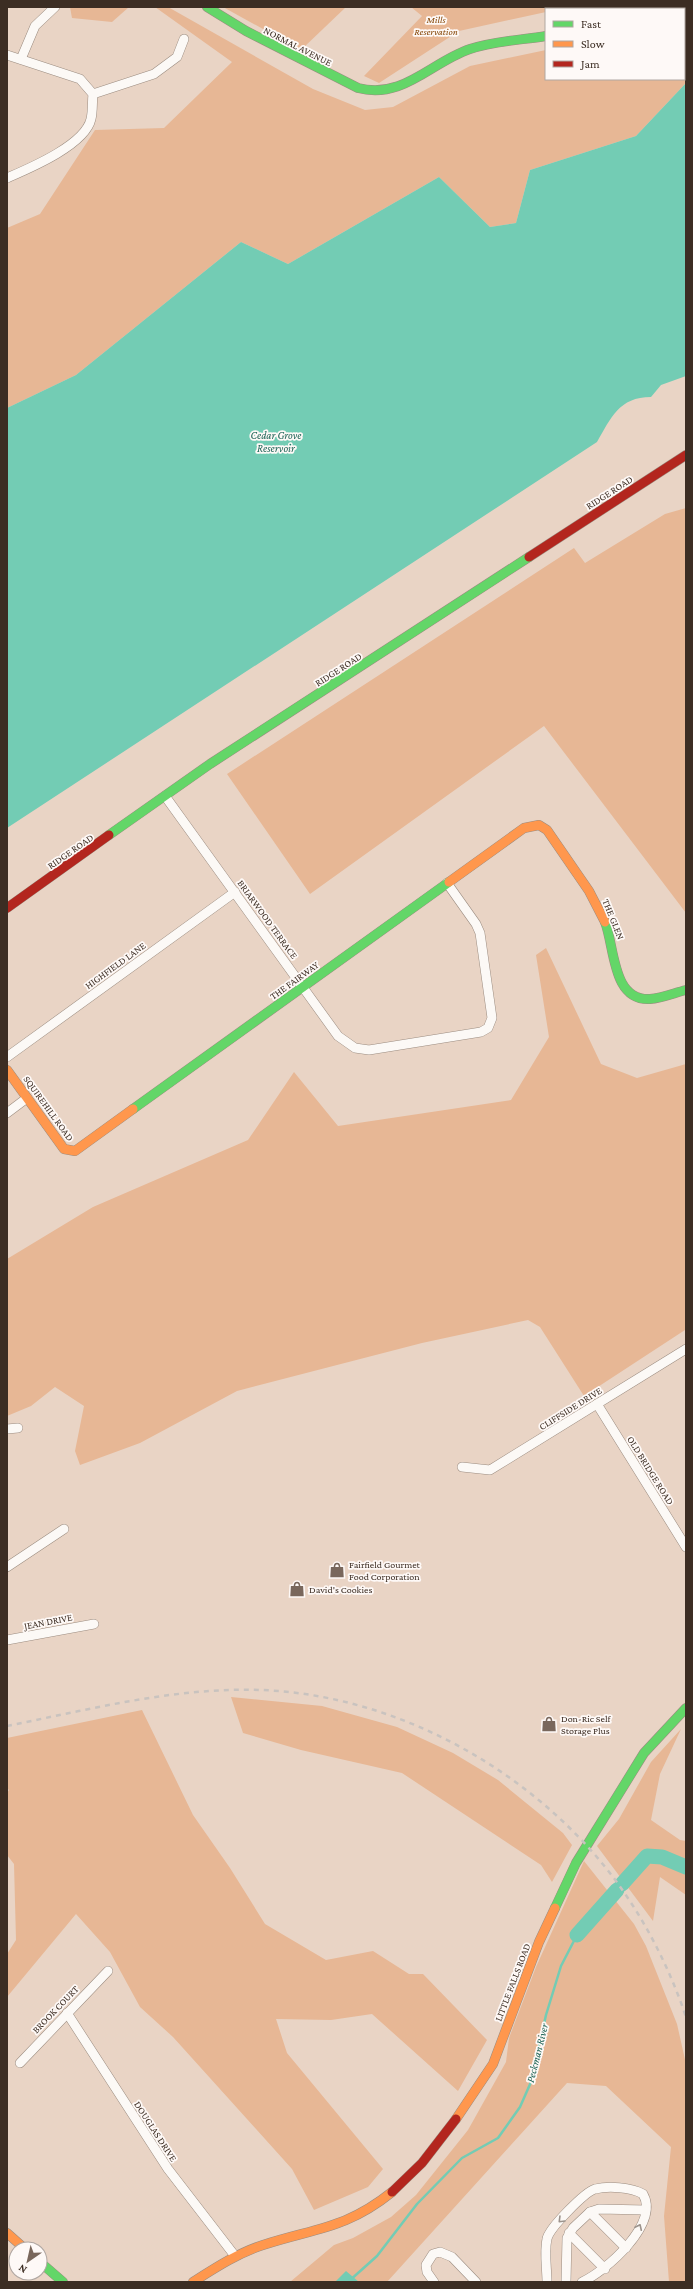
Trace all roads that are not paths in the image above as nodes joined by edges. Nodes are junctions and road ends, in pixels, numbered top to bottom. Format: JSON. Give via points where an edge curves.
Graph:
{"nodes":[{"id":1,"x":55,"y":7,"type":"edge"},
{"id":2,"x":207,"y":7,"type":"edge"},
{"id":3,"x":545,"y":36,"type":"edge"},
{"id":4,"x":184,"y":39,"type":"dead end"},
{"id":5,"x":7,"y":55,"type":"edge"},
{"id":6,"x":21,"y":59,"type":"junction"},
{"id":7,"x":92,"y":94,"type":"junction"},
{"id":8,"x":7,"y":178,"type":"edge"},
{"id":9,"x":686,"y":455,"type":"edge"},
{"id":10,"x":165,"y":796,"type":"junction"},
{"id":11,"x":524,"y":828,"type":"joint"},
{"id":12,"x":447,"y":883,"type":"junction"},
{"id":13,"x":235,"y":892,"type":"junction"},
{"id":14,"x":7,"y":908,"type":"edge"},
{"id":15,"x":303,"y":987,"type":"junction"},
{"id":16,"x":686,"y":990,"type":"edge"},
{"id":17,"x":7,"y":1057,"type":"edge"},
{"id":18,"x":7,"y":1070,"type":"edge"},
{"id":19,"x":27,"y":1098,"type":"junction"},
{"id":20,"x":7,"y":1113,"type":"edge"},
{"id":21,"x":77,"y":1150,"type":"joint"},
{"id":22,"x":686,"y":1349,"type":"edge"},
{"id":23,"x":597,"y":1404,"type":"junction"},
{"id":24,"x":18,"y":1428,"type":"dead end"},
{"id":25,"x":7,"y":1429,"type":"edge"},
{"id":26,"x":462,"y":1467,"type":"dead end"},
{"id":27,"x":64,"y":1529,"type":"dead end"},
{"id":28,"x":686,"y":1547,"type":"edge"},
{"id":29,"x":7,"y":1567,"type":"edge"},
{"id":30,"x":94,"y":1624,"type":"dead end"},
{"id":31,"x":7,"y":1640,"type":"edge"},
{"id":32,"x":686,"y":1708,"type":"edge"},
{"id":33,"x":108,"y":1971,"type":"dead end"},
{"id":34,"x":67,"y":2013,"type":"junction"},
{"id":35,"x":20,"y":2063,"type":"dead end"},
{"id":36,"x":645,"y":2210,"type":"junction"},
{"id":37,"x":590,"y":2212,"type":"junction"},
{"id":38,"x":7,"y":2233,"type":"edge"},
{"id":39,"x":569,"y":2233,"type":"junction"},
{"id":40,"x":16,"y":2241,"type":"edge"},
{"id":41,"x":626,"y":2248,"type":"junction"},
{"id":42,"x":235,"y":2256,"type":"junction"},
{"id":43,"x":48,"y":2269,"type":"edge"},
{"id":44,"x":605,"y":2269,"type":"junction"},
{"id":45,"x":63,"y":2282,"type":"edge"},
{"id":46,"x":193,"y":2282,"type":"edge"},
{"id":47,"x":434,"y":2282,"type":"edge"},
{"id":48,"x":476,"y":2282,"type":"edge"},
{"id":49,"x":546,"y":2282,"type":"edge"},
{"id":50,"x":566,"y":2282,"type":"edge"},
{"id":51,"x":582,"y":2282,"type":"edge"}],
"edges":[{"from":1,"to":6,"type":"street","via":[[34,26]]},
{"from":2,"to":3,"type":"street","name":"NORMAL AVENUE","via":[[246,31],[371,93],[384,93],[394,89],[460,52]]},
{"from":4,"to":7,"type":"street","via":[[177,57],[154,74]]},
{"from":5,"to":6,"type":"street"},
{"from":6,"to":7,"type":"street","via":[[80,79]]},
{"from":7,"to":8,"type":"street","via":[[91,119],[85,131],[51,158]]},
{"from":9,"to":10,"type":"street","name":"RIDGE ROAD","via":[[210,764]]},
{"from":10,"to":13,"type":"street","name":"BRIARWOOD TERRACE"},
{"from":10,"to":14,"type":"street","name":"RIDGE ROAD"},
{"from":11,"to":12,"type":"street","name":"THE FAIRWAY"},
{"from":11,"to":16,"type":"street","name":"THE GLEN","via":[[537,824],[547,830],[594,900],[608,930],[620,982],[626,991],[634,997],[645,999]]},
{"from":12,"to":15,"type":"street","name":"THE FAIRWAY"},
{"from":12,"to":15,"type":"street","name":"BRIARWOOD TERRACE","via":[[476,924],[482,940],[492,1018],[488,1028],[476,1033],[376,1049],[355,1048],[338,1036]]},
{"from":13,"to":15,"type":"street","name":"BRIARWOOD TERRACE"},
{"from":13,"to":17,"type":"street","name":"HIGHFIELD LANE"},
{"from":15,"to":21,"type":"street","name":"THE FAIRWAY"},
{"from":18,"to":19,"type":"street","name":"SQUIREHILL ROAD"},
{"from":19,"to":20,"type":"street"},
{"from":19,"to":21,"type":"street","name":"SQUIREHILL ROAD","via":[[64,1149],[70,1152]]},
{"from":22,"to":23,"type":"street","name":"CLIFFSIDE DRIVE"},
{"from":23,"to":26,"type":"street","name":"CLIFFSIDE DRIVE","via":[[490,1470]]},
{"from":23,"to":28,"type":"street","name":"OLD BRIDGE ROAD"},
{"from":24,"to":25,"type":"street"},
{"from":27,"to":29,"type":"street"},
{"from":30,"to":31,"type":"street","name":"JEAN DRIVE"},
{"from":32,"to":42,"type":"street","name":"LITTLE FALLS ROAD","via":[[640,1759],[576,1863],[539,1942],[493,2064],[484,2081],[440,2142],[407,2180],[371,2208],[346,2221],[263,2245]]},
{"from":33,"to":34,"type":"street","name":"BROOK COURT"},
{"from":34,"to":35,"type":"street","name":"BROOK COURT"},
{"from":34,"to":42,"type":"street","name":"DOUGLAS DRIVE","via":[[168,2169]]},
{"from":36,"to":37,"type":"street","via":[[604,2208]]},
{"from":41,"to":36,"type":"street","one_way":true,"via":[[637,2231]]},
{"from":36,"to":49,"type":"street","one_way":true,"via":[[643,2194],[632,2189],[598,2189],[589,2193],[549,2234],[546,2245]]},
{"from":37,"to":39,"type":"street"},
{"from":37,"to":41,"type":"street"},
{"from":38,"to":40,"type":"street"},
{"from":39,"to":44,"type":"street"},
{"from":39,"to":50,"type":"street","via":[[566,2243]]},
{"from":41,"to":44,"type":"street"},
{"from":42,"to":46,"type":"street","name":"LITTLE FALLS ROAD"},
{"from":43,"to":45,"type":"street"},
{"from":44,"to":51,"type":"street"},
{"from":47,"to":48,"type":"street","via":[[426,2272],[426,2265],[433,2254],[440,2252],[452,2257]]}]}
